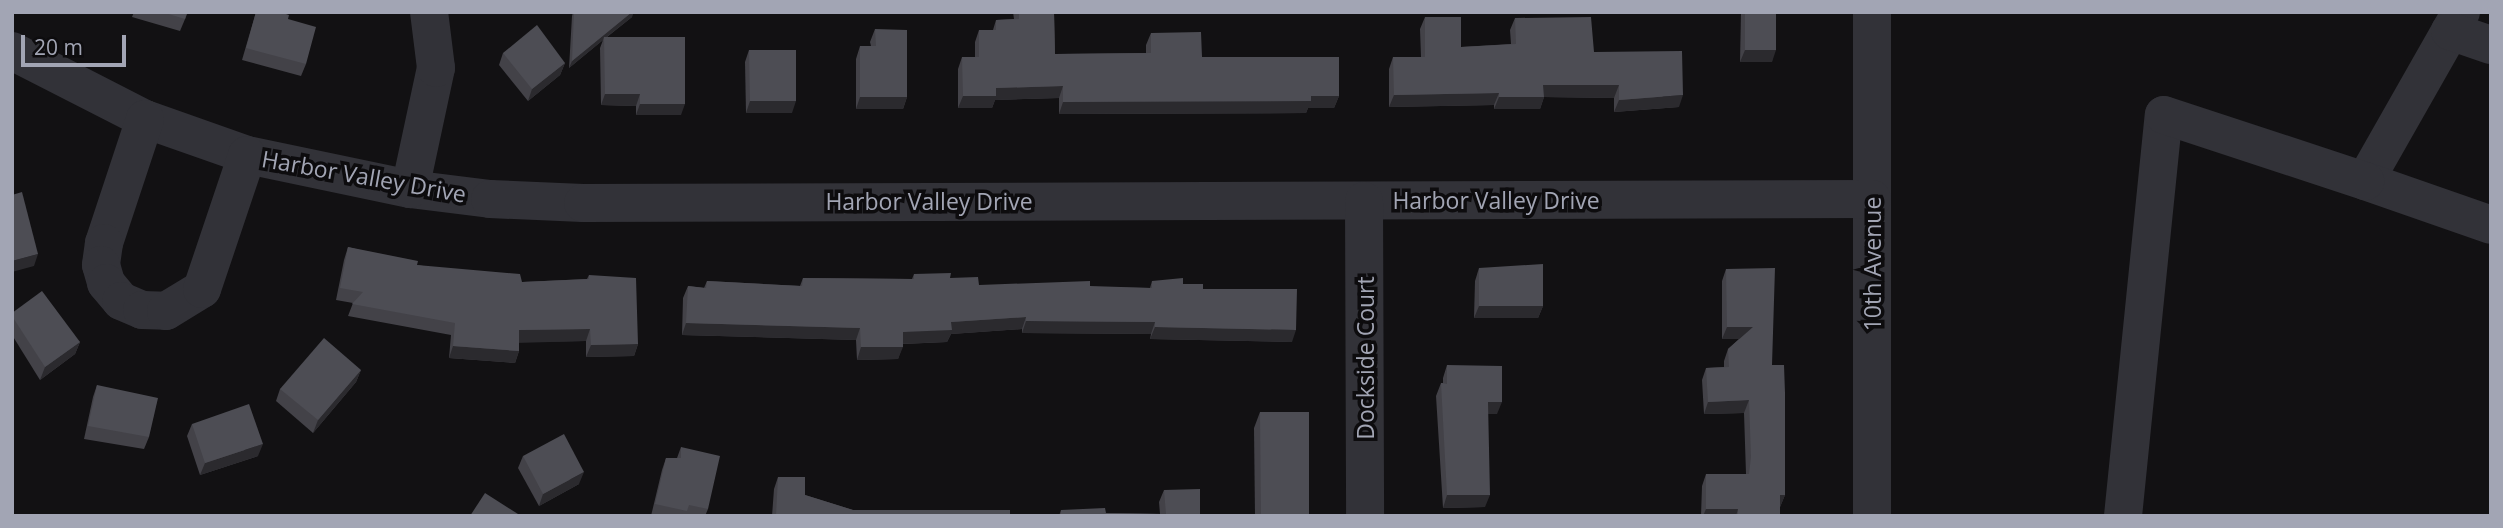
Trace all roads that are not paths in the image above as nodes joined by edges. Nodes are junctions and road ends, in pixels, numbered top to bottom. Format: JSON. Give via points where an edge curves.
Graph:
{"nodes":[{"id":1,"x":429,"y":12,"type":"edge"},
{"id":2,"x":1872,"y":12,"type":"edge"},
{"id":3,"x":2455,"y":22,"type":"edge"},
{"id":4,"x":2491,"y":46,"type":"edge"},
{"id":5,"x":12,"y":51,"type":"edge"},
{"id":6,"x":145,"y":119,"type":"junction"},
{"id":7,"x":247,"y":155,"type":"junction"},
{"id":8,"x":2365,"y":181,"type":"junction"},
{"id":9,"x":410,"y":189,"type":"junction"},
{"id":10,"x":1872,"y":200,"type":"junction"},
{"id":11,"x":1364,"y":201,"type":"junction"},
{"id":12,"x":2491,"y":225,"type":"edge"},
{"id":13,"x":1366,"y":516,"type":"edge"},
{"id":14,"x":1872,"y":516,"type":"edge"},
{"id":15,"x":2123,"y":516,"type":"edge"}],
"edges":[{"from":1,"to":9,"type":"street","via":[[436,68]]},
{"from":2,"to":10,"type":"street","name":"10th Avenue"},
{"from":3,"to":4,"type":"street"},
{"from":3,"to":8,"type":"street"},
{"from":5,"to":6,"type":"street","name":"Harbor Valley Drive"},
{"from":6,"to":7,"type":"street","name":"Harbor Valley Drive"},
{"from":6,"to":7,"type":"street","via":[[101,265],[106,283],[121,301],[142,310],[166,311],[202,289]]},
{"from":7,"to":9,"type":"street","name":"Harbor Valley Drive"},
{"from":8,"to":12,"type":"street"},
{"from":8,"to":15,"type":"street","via":[[2164,115]]},
{"from":9,"to":11,"type":"street","name":"Harbor Valley Drive","via":[[489,199],[583,203]]},
{"from":10,"to":11,"type":"street","name":"Harbor Valley Drive"},
{"from":10,"to":14,"type":"street","name":"10th Avenue"},
{"from":11,"to":13,"type":"street","name":"Dockside Court"}]}
